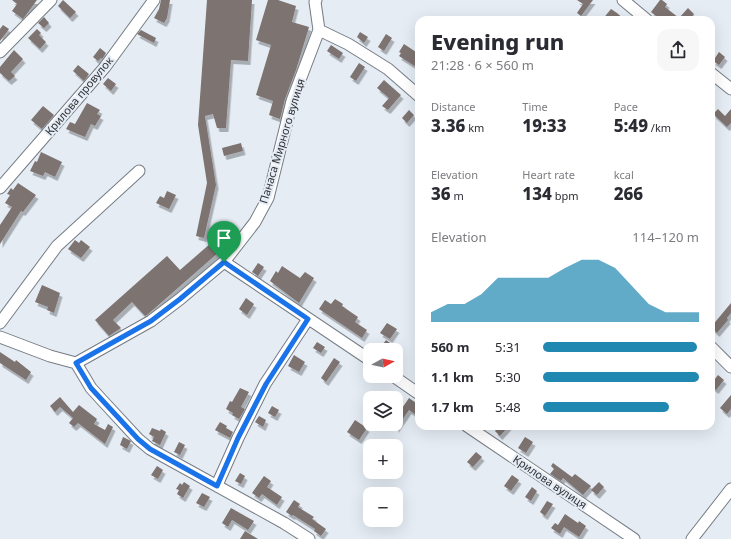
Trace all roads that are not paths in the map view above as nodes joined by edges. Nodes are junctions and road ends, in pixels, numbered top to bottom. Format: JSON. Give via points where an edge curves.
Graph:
{"nodes":[{"id":1,"x":51,"y":0,"type":"edge"},
{"id":2,"x":154,"y":0,"type":"edge"},
{"id":3,"x":316,"y":0,"type":"edge"},
{"id":4,"x":623,"y":0,"type":"edge"},
{"id":5,"x":642,"y":16,"type":"edge"},
{"id":6,"x":319,"y":30,"type":"junction"},
{"id":7,"x":0,"y":52,"type":"edge"},
{"id":8,"x":715,"y":76,"type":"edge"},
{"id":9,"x":731,"y":89,"type":"edge"},
{"id":10,"x":415,"y":93,"type":"edge"},
{"id":11,"x":139,"y":171,"type":"dead end"},
{"id":12,"x":0,"y":188,"type":"edge"},
{"id":13,"x":224,"y":262,"type":"junction"},
{"id":14,"x":308,"y":319,"type":"junction"},
{"id":15,"x":0,"y":323,"type":"edge"},
{"id":16,"x":0,"y":337,"type":"edge"},
{"id":17,"x":715,"y":351,"type":"edge"},
{"id":18,"x":363,"y":355,"type":"edge"},
{"id":19,"x":76,"y":363,"type":"junction"},
{"id":20,"x":731,"y":367,"type":"edge"},
{"id":21,"x":403,"y":383,"type":"edge"},
{"id":22,"x":415,"y":391,"type":"edge"},
{"id":23,"x":473,"y":430,"type":"edge"},
{"id":24,"x":217,"y":486,"type":"junction"},
{"id":25,"x":731,"y":489,"type":"edge"},
{"id":26,"x":309,"y":539,"type":"edge"},
{"id":27,"x":634,"y":539,"type":"edge"},
{"id":28,"x":692,"y":539,"type":"edge"}],
"edges":[{"from":1,"to":7,"type":"street"},
{"from":2,"to":12,"type":"street","name":"Крилова провулок","via":[[105,67]]},
{"from":3,"to":6,"type":"street","name":"Панаса Мирного вулиця"},
{"from":4,"to":5,"type":"street"},
{"from":6,"to":10,"type":"street","via":[[348,44],[388,69]]},
{"from":6,"to":13,"type":"street","name":"Панаса Мирного вулиця","via":[[292,102],[268,198],[255,222]]},
{"from":8,"to":9,"type":"street"},
{"from":11,"to":15,"type":"street","via":[[57,246]]},
{"from":13,"to":14,"type":"street"},
{"from":13,"to":19,"type":"street","name":"Панаса Мирного вулиця","via":[[151,321]]},
{"from":14,"to":18,"type":"street"},
{"from":14,"to":24,"type":"street","via":[[266,384]]},
{"from":16,"to":19,"type":"street"},
{"from":17,"to":20,"type":"street"},
{"from":19,"to":24,"type":"street","via":[[91,388],[138,439],[150,449]]},
{"from":21,"to":22,"type":"street"},
{"from":23,"to":27,"type":"street","name":"Крилова вулиця"},
{"from":24,"to":26,"type":"street"},
{"from":25,"to":28,"type":"street"}]}
